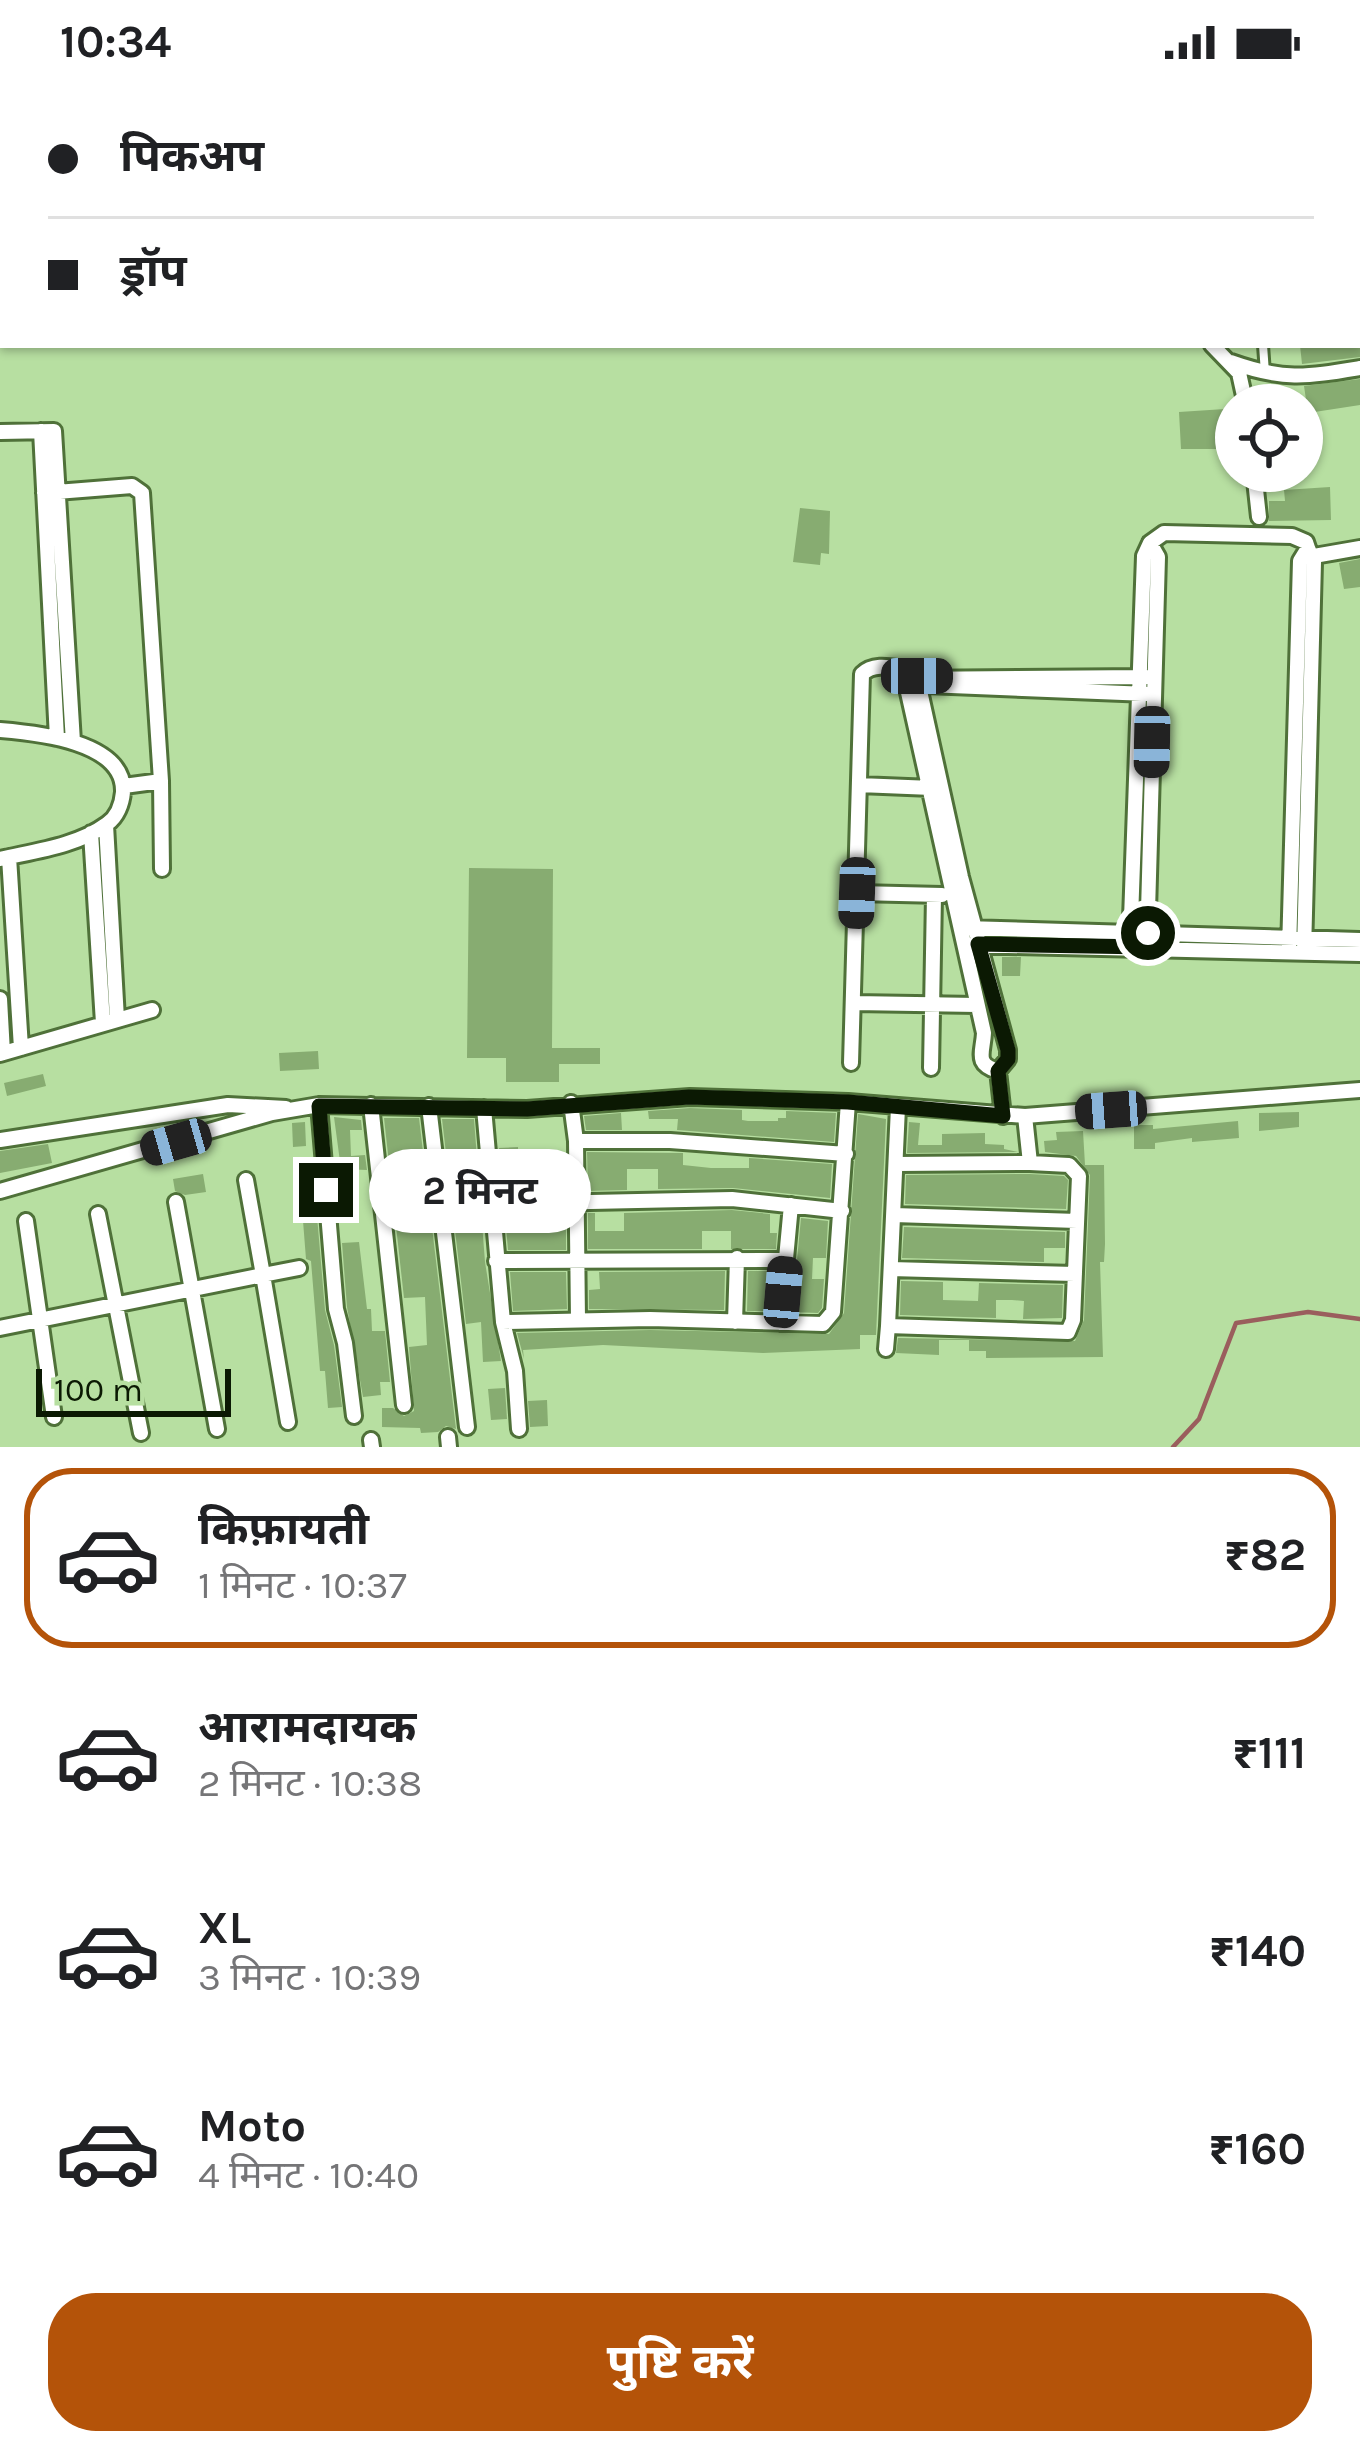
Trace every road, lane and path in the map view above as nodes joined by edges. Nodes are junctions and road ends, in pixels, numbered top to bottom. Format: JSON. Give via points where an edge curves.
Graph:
{"nodes":[{"id":1,"x":1215,"y":348,"type":"edge"},
{"id":2,"x":1263,"y":348,"type":"edge"},
{"id":3,"x":1231,"y":362,"type":"junction"},
{"id":4,"x":1360,"y":368,"type":"edge"},
{"id":5,"x":1265,"y":374,"type":"junction"},
{"id":6,"x":1241,"y":384,"type":"edge"},
{"id":7,"x":0,"y":432,"type":"edge"},
{"id":8,"x":51,"y":492,"type":"junction"},
{"id":9,"x":1256,"y":492,"type":"edge"},
{"id":10,"x":1259,"y":517,"type":"dead end"},
{"id":11,"x":1360,"y":548,"type":"edge"},
{"id":12,"x":1311,"y":552,"type":"junction"},
{"id":13,"x":910,"y":676,"type":"junction"},
{"id":14,"x":1146,"y":686,"type":"junction"},
{"id":15,"x":0,"y":730,"type":"edge"},
{"id":16,"x":57,"y":738,"type":"junction"},
{"id":17,"x":74,"y":742,"type":"junction"},
{"id":18,"x":160,"y":781,"type":"junction"},
{"id":19,"x":859,"y":785,"type":"junction"},
{"id":20,"x":124,"y":786,"type":"junction"},
{"id":21,"x":934,"y":788,"type":"junction"},
{"id":22,"x":106,"y":825,"type":"junction"},
{"id":23,"x":91,"y":832,"type":"junction"},
{"id":24,"x":4,"y":858,"type":"edge"},
{"id":25,"x":162,"y":869,"type":"dead end"},
{"id":26,"x":857,"y":893,"type":"junction"},
{"id":27,"x":958,"y":894,"type":"junction"},
{"id":28,"x":934,"y":895,"type":"junction"},
{"id":29,"x":966,"y":928,"type":"junction"},
{"id":30,"x":1130,"y":940,"type":"junction"},
{"id":31,"x":1147,"y":940,"type":"junction"},
{"id":32,"x":1360,"y":940,"type":"edge"},
{"id":33,"x":971,"y":945,"type":"junction"},
{"id":34,"x":1297,"y":945,"type":"junction"},
{"id":35,"x":1360,"y":954,"type":"edge"},
{"id":36,"x":0,"y":999,"type":"edge"},
{"id":37,"x":854,"y":1003,"type":"junction"},
{"id":38,"x":932,"y":1004,"type":"junction"},
{"id":39,"x":977,"y":1005,"type":"junction"},
{"id":40,"x":152,"y":1010,"type":"dead end"},
{"id":41,"x":110,"y":1021,"type":"junction"},
{"id":42,"x":21,"y":1048,"type":"junction"},
{"id":43,"x":2,"y":1054,"type":"edge"},
{"id":44,"x":851,"y":1063,"type":"dead end"},
{"id":45,"x":931,"y":1068,"type":"dead end"},
{"id":46,"x":998,"y":1071,"type":"junction"},
{"id":47,"x":1360,"y":1090,"type":"edge"},
{"id":48,"x":848,"y":1102,"type":"junction"},
{"id":49,"x":571,"y":1103,"type":"junction"},
{"id":50,"x":371,"y":1105,"type":"junction"},
{"id":51,"x":319,"y":1106,"type":"junction"},
{"id":52,"x":429,"y":1106,"type":"junction"},
{"id":53,"x":898,"y":1107,"type":"junction"},
{"id":54,"x":484,"y":1108,"type":"junction"},
{"id":55,"x":293,"y":1109,"type":"junction"},
{"id":56,"x":177,"y":1113,"type":"junction"},
{"id":57,"x":1003,"y":1116,"type":"junction"},
{"id":58,"x":1025,"y":1116,"type":"junction"},
{"id":59,"x":0,"y":1140,"type":"edge"},
{"id":60,"x":576,"y":1141,"type":"junction"},
{"id":61,"x":176,"y":1142,"type":"junction"},
{"id":62,"x":846,"y":1154,"type":"junction"},
{"id":63,"x":1030,"y":1163,"type":"junction"},
{"id":64,"x":897,"y":1164,"type":"junction"},
{"id":65,"x":246,"y":1180,"type":"dead end"},
{"id":66,"x":0,"y":1191,"type":"edge"},
{"id":67,"x":176,"y":1202,"type":"dead end"},
{"id":68,"x":576,"y":1203,"type":"junction"},
{"id":69,"x":492,"y":1204,"type":"junction"},
{"id":70,"x":791,"y":1205,"type":"junction"},
{"id":71,"x":842,"y":1211,"type":"junction"},
{"id":72,"x":98,"y":1214,"type":"dead end"},
{"id":73,"x":894,"y":1215,"type":"junction"},
{"id":74,"x":26,"y":1221,"type":"dead end"},
{"id":75,"x":1077,"y":1222,"type":"junction"},
{"id":76,"x":737,"y":1258,"type":"junction"},
{"id":77,"x":786,"y":1260,"type":"junction"},
{"id":78,"x":496,"y":1261,"type":"junction"},
{"id":79,"x":578,"y":1261,"type":"junction"},
{"id":80,"x":299,"y":1268,"type":"dead end"},
{"id":81,"x":891,"y":1269,"type":"junction"},
{"id":82,"x":1076,"y":1274,"type":"junction"},
{"id":83,"x":263,"y":1275,"type":"junction"},
{"id":84,"x":191,"y":1290,"type":"junction"},
{"id":85,"x":116,"y":1305,"type":"junction"},
{"id":86,"x":40,"y":1320,"type":"junction"},
{"id":87,"x":578,"y":1321,"type":"junction"},
{"id":88,"x":503,"y":1322,"type":"junction"},
{"id":89,"x":735,"y":1322,"type":"junction"},
{"id":90,"x":780,"y":1323,"type":"junction"},
{"id":91,"x":888,"y":1326,"type":"junction"},
{"id":92,"x":0,"y":1328,"type":"edge"},
{"id":93,"x":886,"y":1349,"type":"dead end"},
{"id":94,"x":404,"y":1405,"type":"dead end"},
{"id":95,"x":354,"y":1416,"type":"dead end"},
{"id":96,"x":54,"y":1417,"type":"dead end"},
{"id":97,"x":288,"y":1422,"type":"dead end"},
{"id":98,"x":467,"y":1427,"type":"dead end"},
{"id":99,"x":217,"y":1429,"type":"dead end"},
{"id":100,"x":519,"y":1429,"type":"dead end"},
{"id":101,"x":141,"y":1433,"type":"dead end"}],
"edges":[{"from":1,"to":3,"type":"street"},
{"from":2,"to":5,"type":"lane"},
{"from":3,"to":5,"type":"street"},
{"from":3,"to":6,"type":"street"},
{"from":4,"to":5,"type":"street"},
{"from":7,"to":8,"type":"street","via":[[47,431]]},
{"from":8,"to":16,"type":"street"},
{"from":8,"to":17,"type":"street"},
{"from":8,"to":18,"type":"street","via":[[132,486],[142,494]]},
{"from":9,"to":10,"type":"street"},
{"from":11,"to":12,"type":"street"},
{"from":12,"to":14,"type":"street","via":[[1292,536],[1164,533],[1150,543]]},
{"from":12,"to":34,"type":"street","via":[[1300,561]]},
{"from":13,"to":14,"type":"street"},
{"from":13,"to":19,"type":"street","via":[[886,667],[862,674]]},
{"from":13,"to":21,"type":"street","via":[[905,688]]},
{"from":14,"to":21,"type":"street","via":[[927,685],[920,698]]},
{"from":14,"to":30,"type":"street"},
{"from":14,"to":31,"type":"street"},
{"from":15,"to":16,"type":"street"},
{"from":16,"to":17,"type":"street"},
{"from":17,"to":20,"type":"street","via":[[111,762]]},
{"from":18,"to":20,"type":"street"},
{"from":18,"to":25,"type":"street"},
{"from":19,"to":21,"type":"street"},
{"from":19,"to":26,"type":"street"},
{"from":20,"to":22,"type":"street"},
{"from":21,"to":27,"type":"street"},
{"from":22,"to":23,"type":"street"},
{"from":22,"to":41,"type":"street"},
{"from":23,"to":24,"type":"street"},
{"from":23,"to":41,"type":"street"},
{"from":24,"to":42,"type":"street"},
{"from":26,"to":28,"type":"street"},
{"from":26,"to":37,"type":"street"},
{"from":27,"to":28,"type":"street"},
{"from":27,"to":29,"type":"street"},
{"from":28,"to":38,"type":"street"},
{"from":29,"to":30,"type":"street"},
{"from":29,"to":33,"type":"street"},
{"from":30,"to":31,"type":"street"},
{"from":30,"to":33,"type":"street"},
{"from":31,"to":34,"type":"street"},
{"from":32,"to":34,"type":"street"},
{"from":33,"to":39,"type":"street"},
{"from":33,"to":46,"type":"street","via":[[1008,1050]]},
{"from":34,"to":35,"type":"street"},
{"from":36,"to":43,"type":"street"},
{"from":37,"to":38,"type":"street"},
{"from":37,"to":44,"type":"street"},
{"from":38,"to":39,"type":"street"},
{"from":38,"to":45,"type":"street"},
{"from":39,"to":46,"type":"street","via":[[980,1058]]},
{"from":40,"to":41,"type":"street"},
{"from":41,"to":42,"type":"street"},
{"from":42,"to":43,"type":"street"},
{"from":46,"to":57,"type":"street"},
{"from":47,"to":58,"type":"street"},
{"from":48,"to":49,"type":"street"},
{"from":48,"to":53,"type":"street"},
{"from":48,"to":62,"type":"street"},
{"from":49,"to":54,"type":"street"},
{"from":49,"to":60,"type":"street"},
{"from":50,"to":51,"type":"street"},
{"from":50,"to":52,"type":"street"},
{"from":50,"to":94,"type":"street"},
{"from":51,"to":55,"type":"street"},
{"from":51,"to":95,"type":"street"},
{"from":52,"to":54,"type":"street"},
{"from":52,"to":98,"type":"street"},
{"from":53,"to":57,"type":"street"},
{"from":53,"to":64,"type":"street"},
{"from":54,"to":69,"type":"street"},
{"from":55,"to":56,"type":"street","via":[[245,1103]]},
{"from":55,"to":61,"type":"street"},
{"from":56,"to":59,"type":"street"},
{"from":56,"to":61,"type":"lane"},
{"from":57,"to":58,"type":"street"},
{"from":58,"to":63,"type":"street"},
{"from":60,"to":62,"type":"street"},
{"from":60,"to":68,"type":"street"},
{"from":61,"to":66,"type":"street"},
{"from":62,"to":71,"type":"street"},
{"from":63,"to":64,"type":"street"},
{"from":63,"to":75,"type":"street","via":[[1076,1168]]},
{"from":64,"to":73,"type":"street"},
{"from":65,"to":83,"type":"street"},
{"from":67,"to":84,"type":"street"},
{"from":68,"to":69,"type":"street"},
{"from":68,"to":70,"type":"street"},
{"from":68,"to":79,"type":"street"},
{"from":69,"to":78,"type":"street"},
{"from":70,"to":71,"type":"street"},
{"from":70,"to":77,"type":"street"},
{"from":71,"to":90,"type":"street","via":[[832,1317]]},
{"from":72,"to":85,"type":"street"},
{"from":73,"to":75,"type":"street"},
{"from":73,"to":81,"type":"street"},
{"from":74,"to":86,"type":"street"},
{"from":75,"to":82,"type":"street"},
{"from":76,"to":77,"type":"street"},
{"from":76,"to":79,"type":"street"},
{"from":76,"to":89,"type":"street"},
{"from":77,"to":90,"type":"street"},
{"from":78,"to":79,"type":"street"},
{"from":78,"to":88,"type":"street"},
{"from":79,"to":87,"type":"street"},
{"from":80,"to":83,"type":"street"},
{"from":81,"to":82,"type":"street"},
{"from":81,"to":91,"type":"street"},
{"from":82,"to":91,"type":"street","via":[[1068,1332]]},
{"from":83,"to":84,"type":"street"},
{"from":83,"to":97,"type":"street"},
{"from":84,"to":85,"type":"street"},
{"from":84,"to":99,"type":"street"},
{"from":85,"to":86,"type":"street"},
{"from":85,"to":101,"type":"street"},
{"from":86,"to":92,"type":"street"},
{"from":86,"to":96,"type":"street"},
{"from":87,"to":88,"type":"street"},
{"from":87,"to":89,"type":"street"},
{"from":88,"to":100,"type":"street"},
{"from":89,"to":90,"type":"street"},
{"from":91,"to":93,"type":"street"}]}
